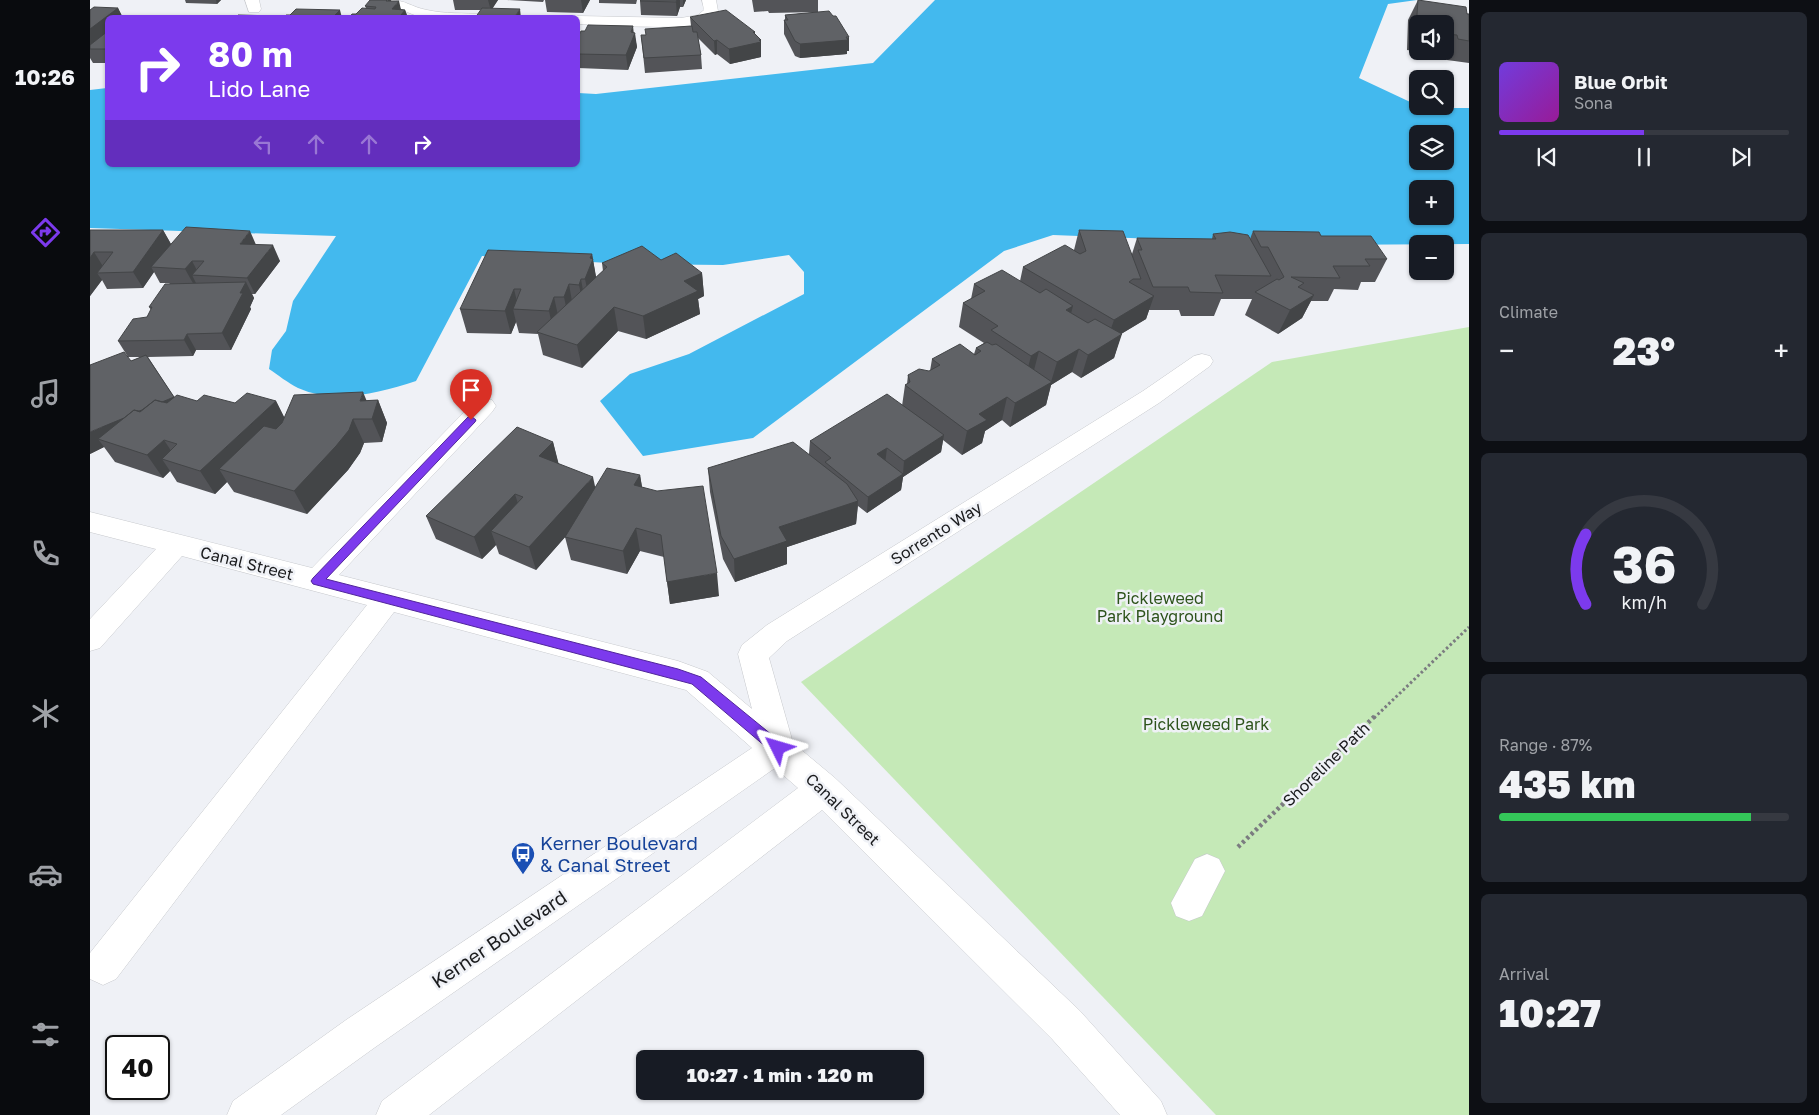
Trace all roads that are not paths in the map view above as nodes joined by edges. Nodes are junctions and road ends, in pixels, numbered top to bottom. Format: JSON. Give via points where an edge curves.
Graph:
{"nodes":[{"id":1,"x":397,"y":0,"type":"edge"},
{"id":2,"x":709,"y":0,"type":"edge"},
{"id":3,"x":432,"y":15,"type":"edge"},
{"id":4,"x":580,"y":20,"type":"edge"},
{"id":5,"x":1202,"y":361,"type":"dead end"},
{"id":6,"x":484,"y":406,"type":"dead end"},
{"id":7,"x":90,"y":522,"type":"edge"},
{"id":8,"x":176,"y":545,"type":"junction"},
{"id":9,"x":317,"y":581,"type":"junction"},
{"id":10,"x":388,"y":599,"type":"junction"},
{"id":11,"x":90,"y":639,"type":"edge"},
{"id":12,"x":778,"y":748,"type":"junction"},
{"id":13,"x":824,"y":789,"type":"junction"},
{"id":14,"x":1207,"y":871,"type":"road end"},
{"id":15,"x":1189,"y":903,"type":"dead end"},
{"id":16,"x":103,"y":966,"type":"dead end"},
{"id":17,"x":405,"y":1112,"type":"edge"},
{"id":18,"x":247,"y":1115,"type":"edge"},
{"id":19,"x":1147,"y":1115,"type":"edge"}],
"edges":[{"from":1,"to":3,"type":"street","via":[[409,11]]},
{"from":2,"to":4,"type":"street","via":[[711,11],[702,19],[681,22]]},
{"from":5,"to":12,"type":"street","name":"Sorrento Way","via":[[1152,397],[764,643],[753,654]]},
{"from":6,"to":9,"type":"street"},
{"from":7,"to":8,"type":"street","name":"Canal Street"},
{"from":8,"to":9,"type":"street","name":"Canal Street"},
{"from":8,"to":11,"type":"street"},
{"from":9,"to":10,"type":"street","name":"Canal Street"},
{"from":10,"to":12,"type":"street","name":"Canal Street","via":[[678,674],[696,681]]},
{"from":10,"to":16,"type":"street"},
{"from":12,"to":13,"type":"street","name":"Canal Street"},
{"from":12,"to":18,"type":"street","name":"Kerner Boulevard"},
{"from":13,"to":17,"type":"street"},
{"from":13,"to":19,"type":"street","name":"Canal Street","via":[[1066,1025]]},
{"from":14,"to":15,"type":"street"}]}
